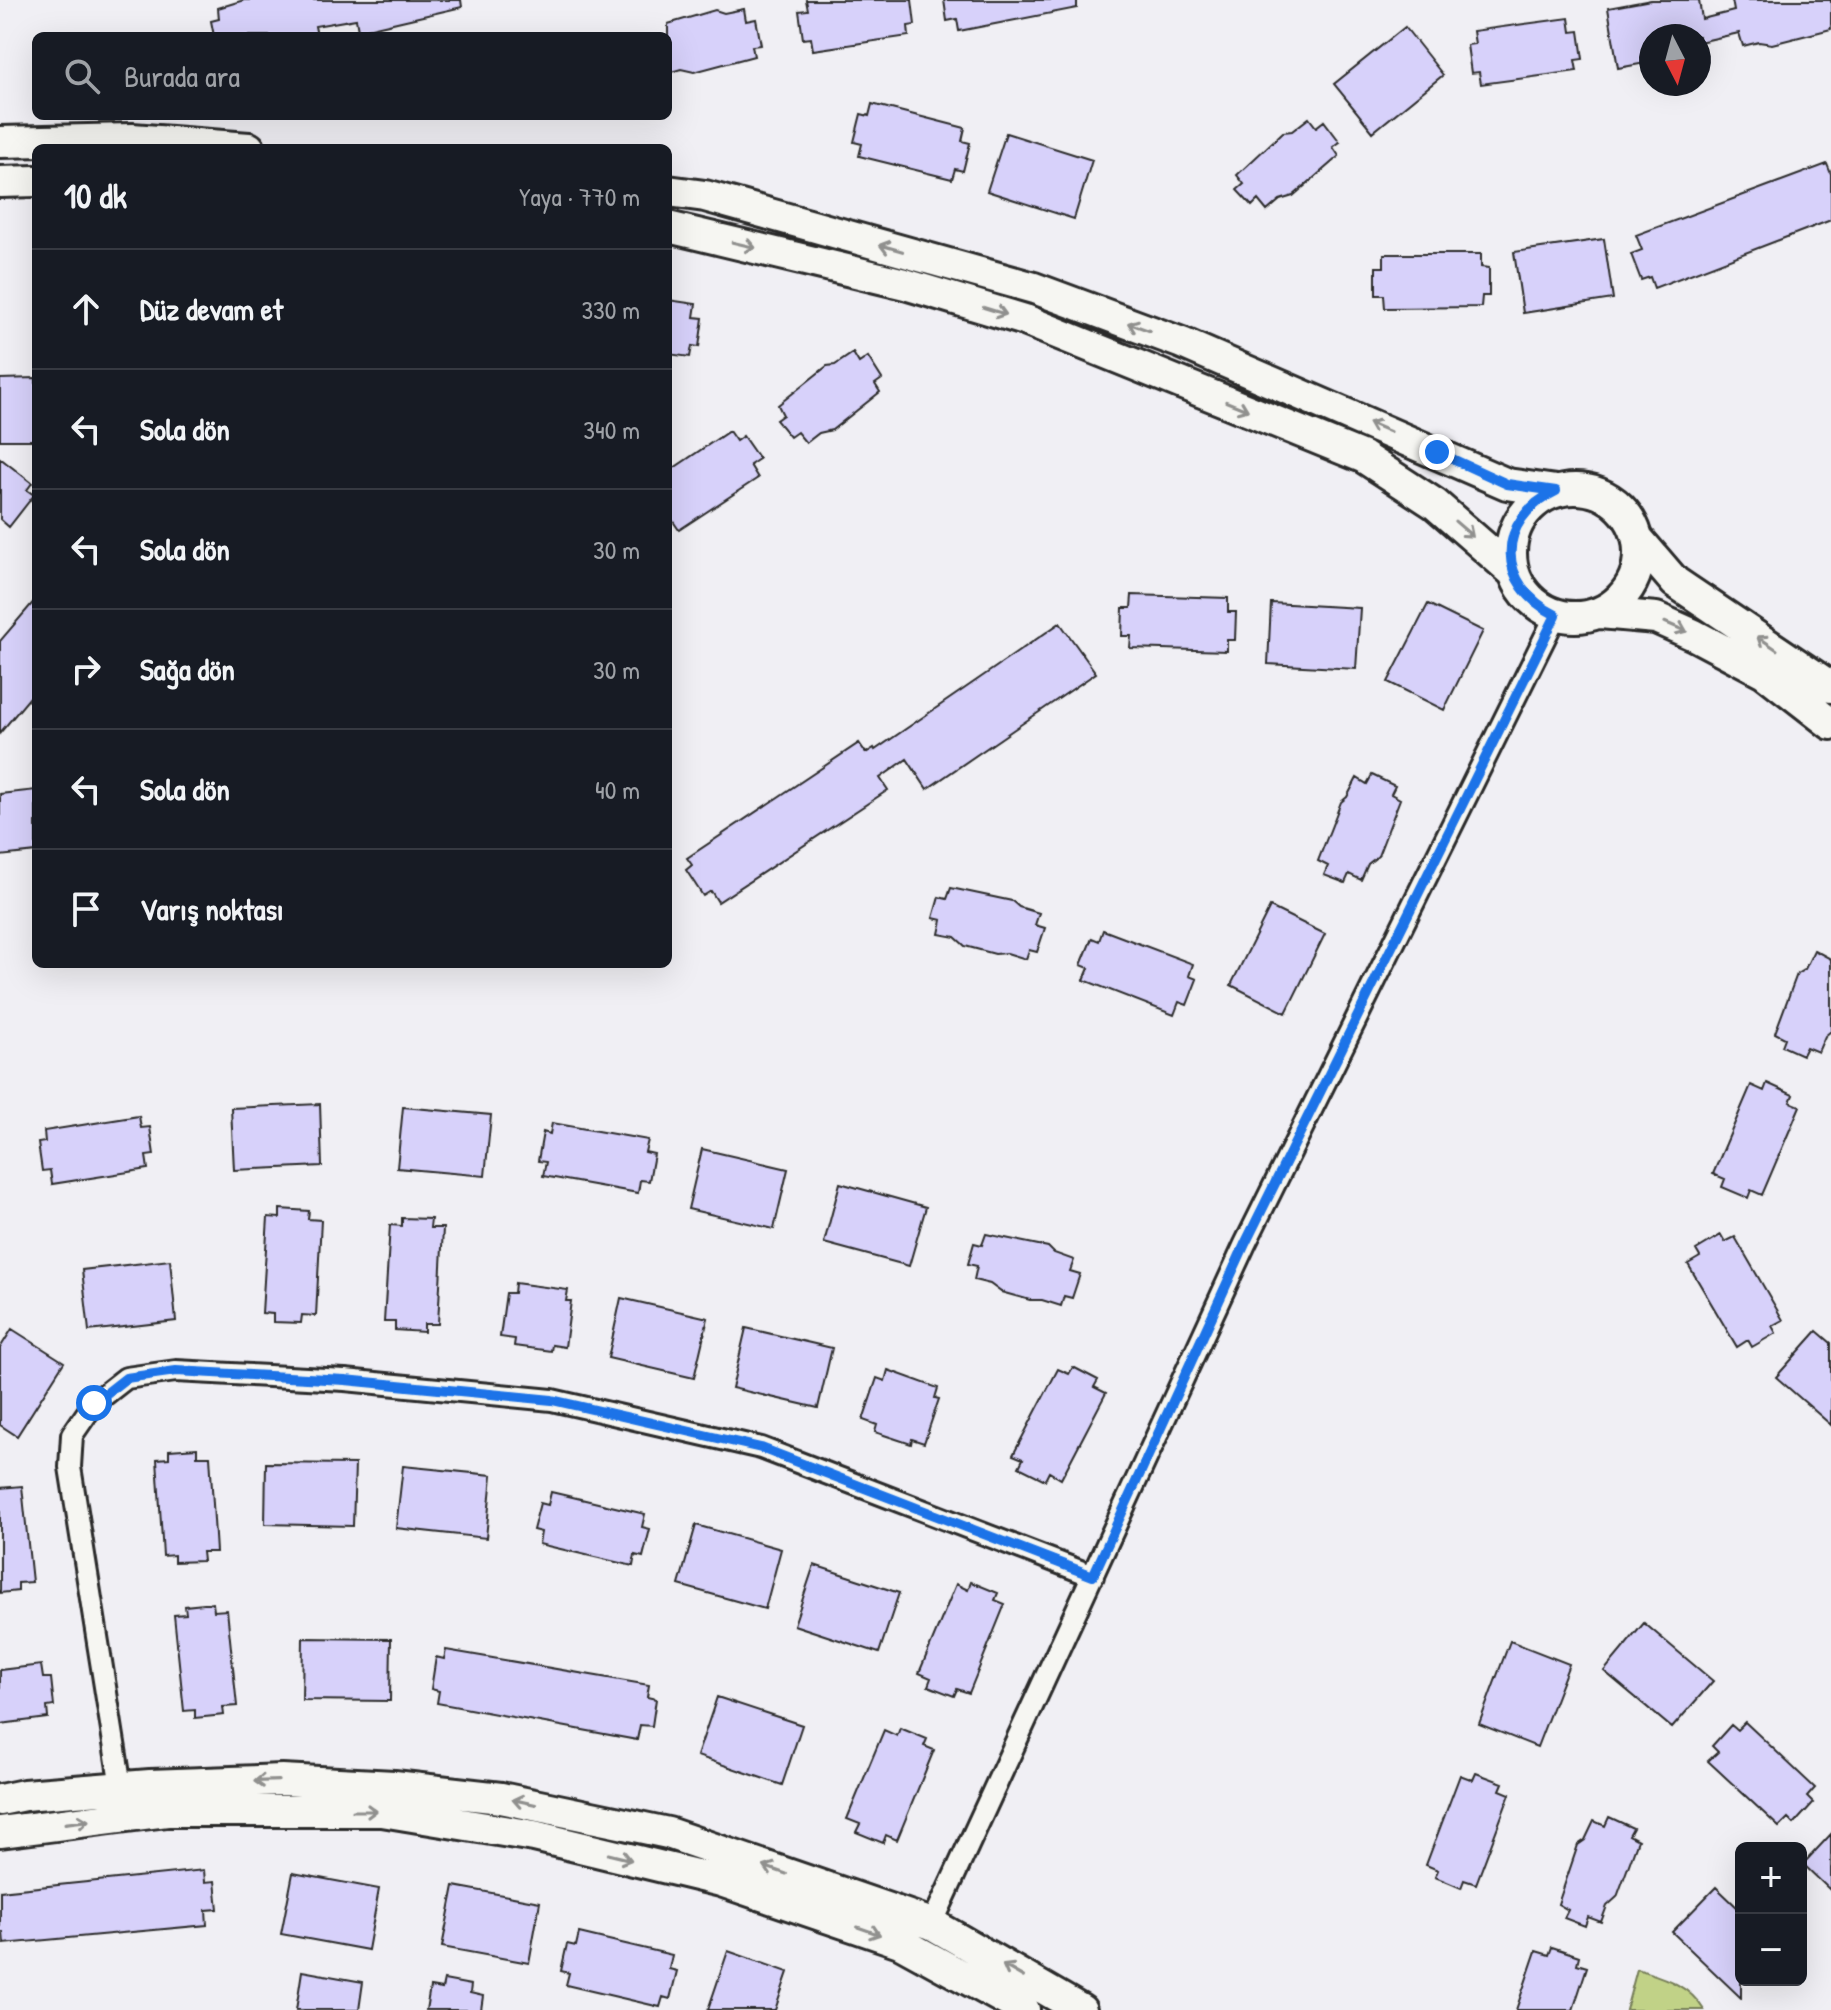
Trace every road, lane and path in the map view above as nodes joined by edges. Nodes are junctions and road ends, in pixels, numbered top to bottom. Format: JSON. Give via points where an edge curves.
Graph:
{"nodes":[{"id":1,"x":0,"y":142,"type":"edge"},
{"id":2,"x":197,"y":144,"type":"edge"},
{"id":3,"x":32,"y":181,"type":"edge"},
{"id":4,"x":0,"y":182,"type":"edge"},
{"id":5,"x":672,"y":192,"type":"edge"},
{"id":6,"x":672,"y":228,"type":"edge"},
{"id":7,"x":1556,"y":491,"type":"junction"},
{"id":8,"x":1639,"y":540,"type":"junction"},
{"id":9,"x":1513,"y":572,"type":"junction"},
{"id":10,"x":1600,"y":613,"type":"junction"},
{"id":11,"x":1556,"y":615,"type":"junction"},
{"id":12,"x":1831,"y":687,"type":"edge"},
{"id":13,"x":1831,"y":724,"type":"edge"},
{"id":14,"x":1093,"y":1576,"type":"junction"},
{"id":15,"x":121,"y":1787,"type":"junction"},
{"id":16,"x":0,"y":1800,"type":"edge"},
{"id":17,"x":0,"y":1832,"type":"edge"},
{"id":18,"x":932,"y":1924,"type":"junction"},
{"id":19,"x":1024,"y":2010,"type":"edge"},
{"id":20,"x":1081,"y":2010,"type":"edge"}],
"edges":[{"from":1,"to":2,"type":"street","via":[[132,139]]},
{"from":3,"to":4,"type":"street"},
{"from":7,"to":5,"type":"street","one_way":true,"via":[[1507,484],[1182,343],[1034,288],[705,196]]},
{"from":6,"to":9,"type":"street","one_way":true,"via":[[905,284],[1025,320],[1363,457],[1435,504]]},
{"from":7,"to":8,"type":"street","via":[[1577,488],[1617,502]]},
{"from":7,"to":9,"type":"street","via":[[1523,514],[1510,552]]},
{"from":8,"to":10,"type":"street","via":[[1640,562],[1633,583]]},
{"from":12,"to":8,"type":"street","one_way":true,"via":[[1675,582]]},
{"from":9,"to":11,"type":"street","via":[[1522,590]]},
{"from":10,"to":11,"type":"street"},
{"from":10,"to":13,"type":"street","one_way":true,"via":[[1656,618],[1694,635],[1764,672]]},
{"from":11,"to":14,"type":"street","via":[[1245,1244]]},
{"from":14,"to":15,"type":"street","via":[[761,1448],[552,1400],[258,1374],[176,1371],[126,1378],[94,1403],[72,1435],[70,1467]]},
{"from":14,"to":18,"type":"street"},
{"from":15,"to":16,"type":"street"},
{"from":18,"to":15,"type":"street","one_way":true,"via":[[668,1833],[501,1798],[282,1780]]},
{"from":17,"to":19,"type":"street","one_way":true,"via":[[167,1811],[382,1811],[534,1836],[721,1881],[900,1942]]},
{"from":20,"to":18,"type":"street","one_way":true}]}
